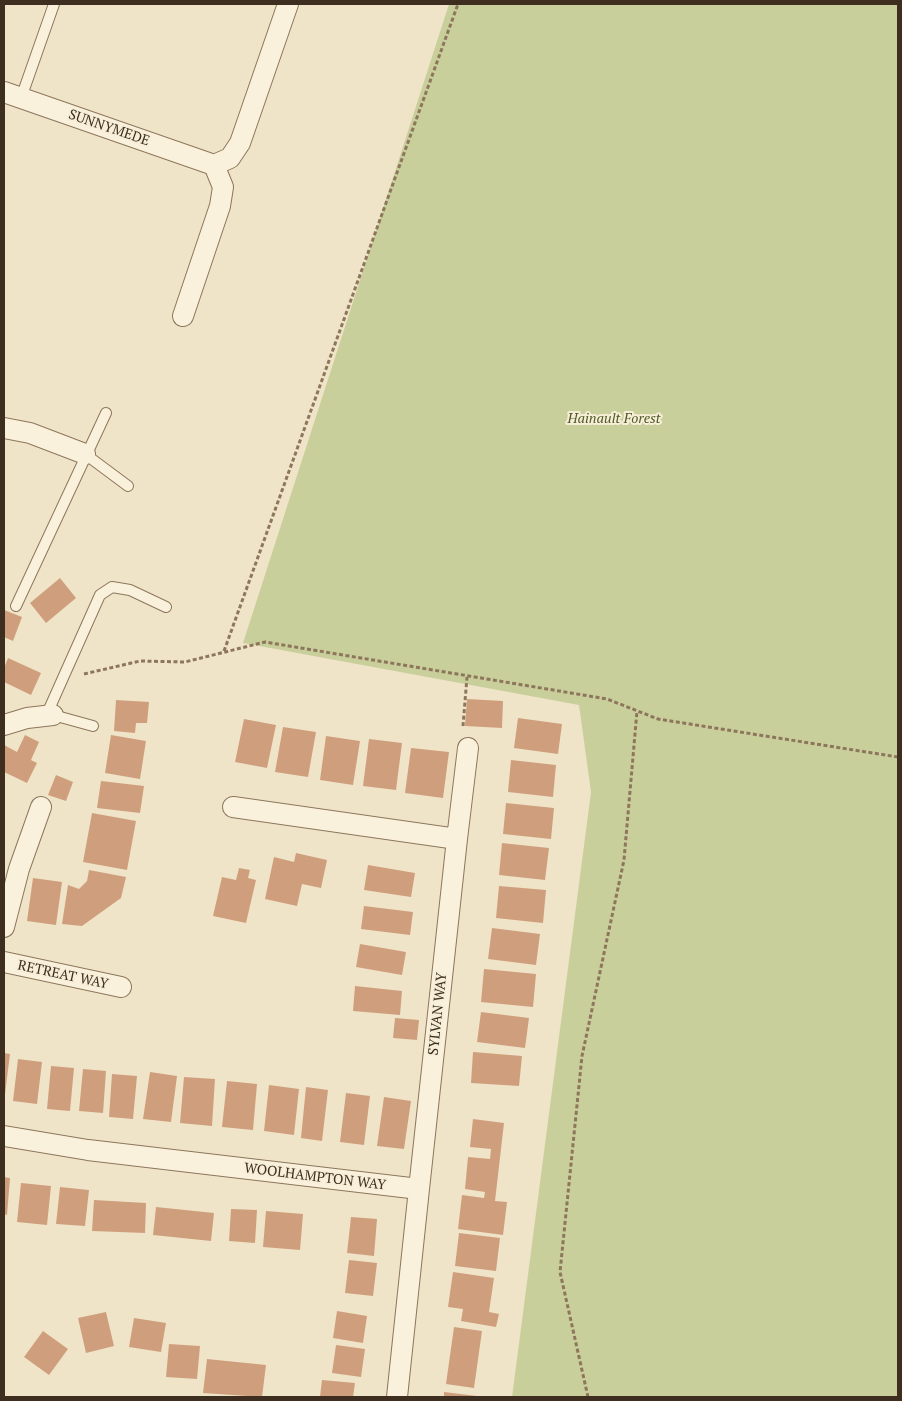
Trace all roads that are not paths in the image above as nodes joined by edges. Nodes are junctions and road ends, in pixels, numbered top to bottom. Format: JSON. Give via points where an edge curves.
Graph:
{"nodes":[{"id":1,"x":54,"y":4,"type":"edge"},
{"id":2,"x":288,"y":4,"type":"edge"},
{"id":3,"x":12,"y":95,"type":"edge"},
{"id":4,"x":214,"y":165,"type":"junction"},
{"id":5,"x":183,"y":316,"type":"dead end"},
{"id":6,"x":106,"y":413,"type":"dead end"},
{"id":7,"x":4,"y":428,"type":"edge"},
{"id":8,"x":85,"y":454,"type":"junction"},
{"id":9,"x":128,"y":486,"type":"dead end"},
{"id":10,"x":16,"y":606,"type":"dead end"},
{"id":11,"x":166,"y":607,"type":"dead end"},
{"id":12,"x":50,"y":716,"type":"junction"},
{"id":13,"x":4,"y":725,"type":"edge"},
{"id":14,"x":93,"y":726,"type":"dead end"},
{"id":15,"x":468,"y":748,"type":"road end"},
{"id":16,"x":41,"y":807,"type":"dead end"},
{"id":17,"x":233,"y":807,"type":"dead end"},
{"id":18,"x":456,"y":839,"type":"junction"},
{"id":19,"x":4,"y":927,"type":"edge"},
{"id":20,"x":4,"y":962,"type":"edge"},
{"id":21,"x":122,"y":987,"type":"dead end"},
{"id":22,"x":4,"y":1136,"type":"edge"},
{"id":23,"x":418,"y":1189,"type":"junction"},
{"id":24,"x":398,"y":1397,"type":"edge"}],
"edges":[{"from":1,"to":3,"type":"lane"},
{"from":2,"to":4,"type":"street","via":[[240,143],[230,158]]},
{"from":3,"to":4,"type":"street","name":"SUNNYMEDE"},
{"from":4,"to":5,"type":"street","via":[[223,186],[220,206]]},
{"from":6,"to":8,"type":"lane"},
{"from":7,"to":8,"type":"street","via":[[30,433]]},
{"from":8,"to":9,"type":"lane"},
{"from":8,"to":10,"type":"lane"},
{"from":11,"to":12,"type":"lane","via":[[130,590],[112,587],[100,595]]},
{"from":12,"to":13,"type":"street"},
{"from":12,"to":14,"type":"lane"},
{"from":15,"to":18,"type":"street","name":"SYLVAN WAY"},
{"from":16,"to":19,"type":"street","via":[[19,869]]},
{"from":17,"to":18,"type":"street"},
{"from":18,"to":23,"type":"street","name":"SYLVAN WAY"},
{"from":20,"to":21,"type":"street","name":"RETREAT WAY"},
{"from":22,"to":23,"type":"street","name":"WOOLHAMPTON WAY","via":[[98,1152]]},
{"from":23,"to":24,"type":"street"}]}
